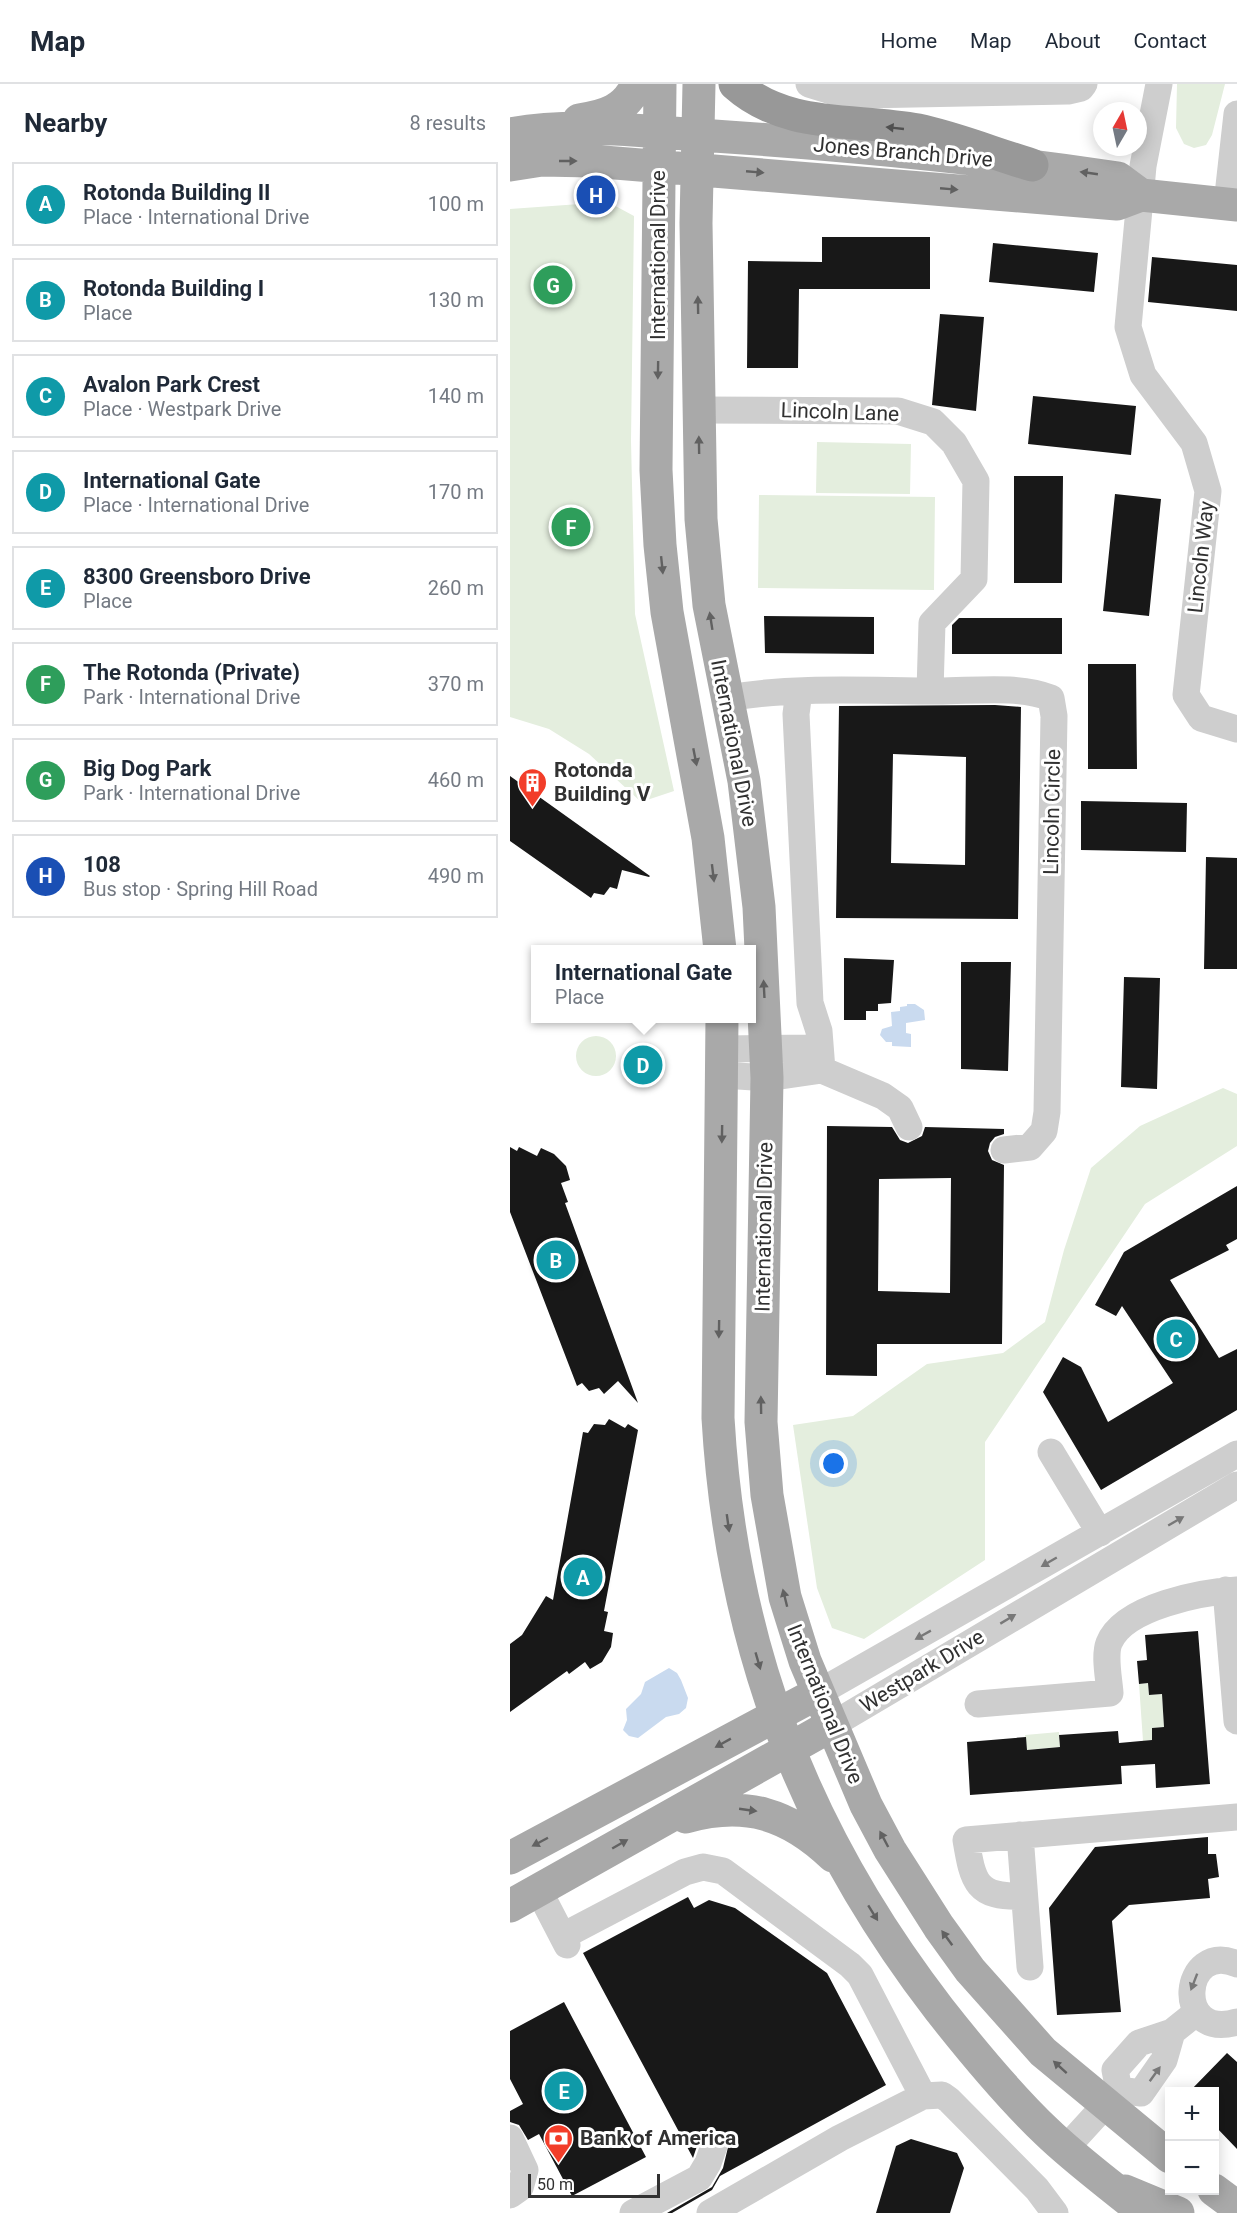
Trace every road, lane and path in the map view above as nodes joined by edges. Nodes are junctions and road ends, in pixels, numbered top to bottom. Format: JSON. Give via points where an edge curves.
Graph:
{"nodes":[{"id":1,"x":638,"y":84,"type":"edge"},
{"id":2,"x":660,"y":84,"type":"edge"},
{"id":3,"x":699,"y":84,"type":"edge"},
{"id":4,"x":735,"y":84,"type":"edge"},
{"id":5,"x":809,"y":84,"type":"edge"},
{"id":6,"x":1084,"y":84,"type":"edge"},
{"id":7,"x":1159,"y":84,"type":"edge"},
{"id":8,"x":1237,"y":114,"type":"edge"},
{"id":9,"x":658,"y":132,"type":"junction"},
{"id":10,"x":518,"y":133,"type":"edge"},
{"id":11,"x":697,"y":135,"type":"junction"},
{"id":12,"x":510,"y":165,"type":"edge"},
{"id":13,"x":658,"y":165,"type":"junction"},
{"id":14,"x":1032,"y":165,"type":"junction"},
{"id":15,"x":696,"y":167,"type":"junction"},
{"id":16,"x":1141,"y":195,"type":"junction"},
{"id":17,"x":1232,"y":204,"type":"edge"},
{"id":18,"x":698,"y":410,"type":"junction"},
{"id":19,"x":799,"y":691,"type":"junction"},
{"id":20,"x":930,"y":691,"type":"junction"},
{"id":21,"x":728,"y":698,"type":"junction"},
{"id":22,"x":1237,"y":729,"type":"edge"},
{"id":23,"x":719,"y":945,"type":"edge"},
{"id":24,"x":723,"y":1048,"type":"edge"},
{"id":25,"x":821,"y":1059,"type":"junction"},
{"id":26,"x":767,"y":1063,"type":"junction"},
{"id":27,"x":909,"y":1127,"type":"dead end"},
{"id":28,"x":1004,"y":1150,"type":"dead end"},
{"id":29,"x":1051,"y":1452,"type":"dead end"},
{"id":30,"x":1237,"y":1454,"type":"edge"},
{"id":31,"x":1237,"y":1485,"type":"edge"},
{"id":32,"x":1100,"y":1533,"type":"junction"},
{"id":33,"x":1232,"y":1590,"type":"edge"},
{"id":34,"x":818,"y":1693,"type":"junction"},
{"id":35,"x":978,"y":1704,"type":"dead end"},
{"id":36,"x":774,"y":1715,"type":"junction"},
{"id":37,"x":1237,"y":1721,"type":"edge"},
{"id":38,"x":832,"y":1725,"type":"junction"},
{"id":39,"x":788,"y":1749,"type":"junction"},
{"id":40,"x":1237,"y":1817,"type":"edge"},
{"id":41,"x":650,"y":1827,"type":"junction"},
{"id":42,"x":1020,"y":1835,"type":"junction"},
{"id":43,"x":510,"y":1858,"type":"edge"},
{"id":44,"x":842,"y":1864,"type":"junction"},
{"id":45,"x":538,"y":1891,"type":"junction"},
{"id":46,"x":1023,"y":1896,"type":"junction"},
{"id":47,"x":510,"y":1906,"type":"edge"},
{"id":48,"x":1237,"y":1964,"type":"edge"},
{"id":49,"x":1030,"y":1967,"type":"dead end"},
{"id":50,"x":1197,"y":2012,"type":"junction"},
{"id":51,"x":1237,"y":2022,"type":"edge"},
{"id":52,"x":923,"y":2096,"type":"junction"},
{"id":53,"x":1112,"y":2097,"type":"junction"},
{"id":54,"x":510,"y":2138,"type":"edge"},
{"id":55,"x":714,"y":2146,"type":"dead end"},
{"id":56,"x":1066,"y":2148,"type":"junction"},
{"id":57,"x":1165,"y":2152,"type":"edge"},
{"id":58,"x":1112,"y":2186,"type":"junction"},
{"id":59,"x":510,"y":2195,"type":"edge"},
{"id":60,"x":633,"y":2213,"type":"edge"},
{"id":61,"x":710,"y":2213,"type":"edge"},
{"id":62,"x":1055,"y":2213,"type":"edge"},
{"id":63,"x":1144,"y":2213,"type":"edge"},
{"id":64,"x":1178,"y":2213,"type":"edge"}],
"edges":[{"from":1,"to":10,"type":"main road","via":[[625,104],[613,112]]},
{"from":2,"to":9,"type":"main road","name":"International Drive"},
{"from":3,"to":11,"type":"main road","name":"International Drive"},
{"from":14,"to":4,"type":"highway","one_way":true,"via":[[918,130],[785,114],[748,96]]},
{"from":5,"to":6,"type":"street","via":[[862,95],[1068,90]]},
{"from":7,"to":16,"type":"street","name":"Lincoln Way"},
{"from":8,"to":17,"type":"street"},
{"from":9,"to":10,"type":"main road","name":"Jones Branch Drive"},
{"from":9,"to":11,"type":"main road","name":"Jones Branch Drive"},
{"from":9,"to":13,"type":"main road","name":"International Drive"},
{"from":11,"to":14,"type":"main road","name":"Jones Branch Drive"},
{"from":11,"to":15,"type":"main road","name":"International Drive"},
{"from":12,"to":13,"type":"main road","name":"Jones Branch Drive","one_way":true,"via":[[542,160]]},
{"from":13,"to":15,"type":"main road","name":"Jones Branch Drive"},
{"from":13,"to":23,"type":"main road","name":"International Drive","one_way":true,"via":[[656,470],[660,545],[667,612],[707,828]]},
{"from":16,"to":14,"type":"main road","name":"Jones Branch Drive","one_way":true,"via":[[1118,178]]},
{"from":15,"to":16,"type":"main road","name":"Jones Branch Drive","one_way":true,"via":[[1117,204]]},
{"from":18,"to":15,"type":"main road","name":"International Drive","one_way":true},
{"from":16,"to":17,"type":"main road","name":"Jones Branch Drive"},
{"from":16,"to":22,"type":"street","name":"Lincoln Way","via":[[1128,327],[1143,375],[1194,442],[1208,491],[1186,694],[1201,718]]},
{"from":18,"to":20,"type":"street","name":"Lincoln Lane","via":[[898,411],[933,422],[954,443],[976,481],[974,579],[932,623]]},
{"from":21,"to":18,"type":"main road","name":"International Drive","one_way":true,"via":[[714,639],[703,558]]},
{"from":19,"to":20,"type":"street","name":"Lincoln Circle"},
{"from":19,"to":21,"type":"street","name":"Lincoln Circle"},
{"from":19,"to":25,"type":"street","via":[[796,714],[810,1003],[819,1031]]},
{"from":20,"to":28,"type":"street","name":"Lincoln Circle","via":[[1032,691],[1051,698],[1054,716],[1047,1112],[1044,1131],[1030,1147]]},
{"from":26,"to":21,"type":"main road","name":"International Drive","one_way":true,"via":[[755,863]]},
{"from":24,"to":26,"type":"street"},
{"from":24,"to":36,"type":"main road","name":"International Drive","one_way":true,"via":[[720,1456],[743,1608]]},
{"from":25,"to":26,"type":"street"},
{"from":25,"to":27,"type":"street","via":[[900,1108]]},
{"from":34,"to":26,"type":"main road","name":"International Drive","one_way":true,"via":[[785,1597],[772,1534],[763,1456]]},
{"from":29,"to":32,"type":"street"},
{"from":30,"to":32,"type":"street","name":"Westpark Drive"},
{"from":38,"to":31,"type":"street","name":"Westpark Drive","one_way":true},
{"from":32,"to":34,"type":"street","name":"Westpark Drive","one_way":true},
{"from":33,"to":35,"type":"street","via":[[1192,1595],[1142,1614],[1121,1627],[1108,1645],[1110,1693]]},
{"from":33,"to":37,"type":"street"},
{"from":34,"to":36,"type":"main road","name":"Westpark Drive"},
{"from":34,"to":38,"type":"main road","name":"International Drive"},
{"from":36,"to":39,"type":"main road","name":"International Drive"},
{"from":36,"to":43,"type":"main road","name":"Westpark Drive","one_way":true},
{"from":38,"to":39,"type":"main road","name":"Westpark Drive"},
{"from":53,"to":38,"type":"main road","name":"International Drive","one_way":true,"via":[[1043,2052],[970,1970],[890,1850],[848,1767]]},
{"from":39,"to":41,"type":"main road","name":"Westpark Drive"},
{"from":39,"to":44,"type":"main road","name":"International Drive"},
{"from":40,"to":42,"type":"street"},
{"from":41,"to":44,"type":"main road","one_way":true,"via":[[704,1812],[748,1810],[787,1822],[819,1842]]},
{"from":45,"to":41,"type":"main road","name":"Westpark Drive","one_way":true},
{"from":42,"to":46,"type":"street"},
{"from":42,"to":46,"type":"street","via":[[966,1840],[974,1878],[986,1891],[1000,1897]]},
{"from":44,"to":56,"type":"main road","name":"International Drive","one_way":true,"via":[[897,1952],[965,2042],[1047,2133]]},
{"from":45,"to":47,"type":"main road","name":"Westpark Drive"},
{"from":45,"to":52,"type":"street","via":[[565,1941],[685,1872],[703,1867],[723,1871],[860,1975]]},
{"from":46,"to":49,"type":"street"},
{"from":48,"to":50,"type":"street","one_way":true,"via":[[1220,1961],[1200,1970],[1191,1990]]},
{"from":50,"to":51,"type":"street","via":[[1215,2024]]},
{"from":50,"to":53,"type":"street","via":[[1172,2032],[1139,2043],[1115,2070]]},
{"from":52,"to":61,"type":"street","via":[[840,2138]]},
{"from":52,"to":62,"type":"street","via":[[942,2095],[949,2100],[1036,2188]]},
{"from":53,"to":56,"type":"street"},
{"from":53,"to":57,"type":"main road","name":"International Drive"},
{"from":54,"to":59,"type":"street","via":[[524,2165],[525,2176],[520,2188]]},
{"from":55,"to":60,"type":"street","via":[[699,2178]]},
{"from":56,"to":58,"type":"main road","name":"International Drive"},
{"from":58,"to":63,"type":"main road","name":"International Drive"},
{"from":58,"to":64,"type":"main road"}]}
